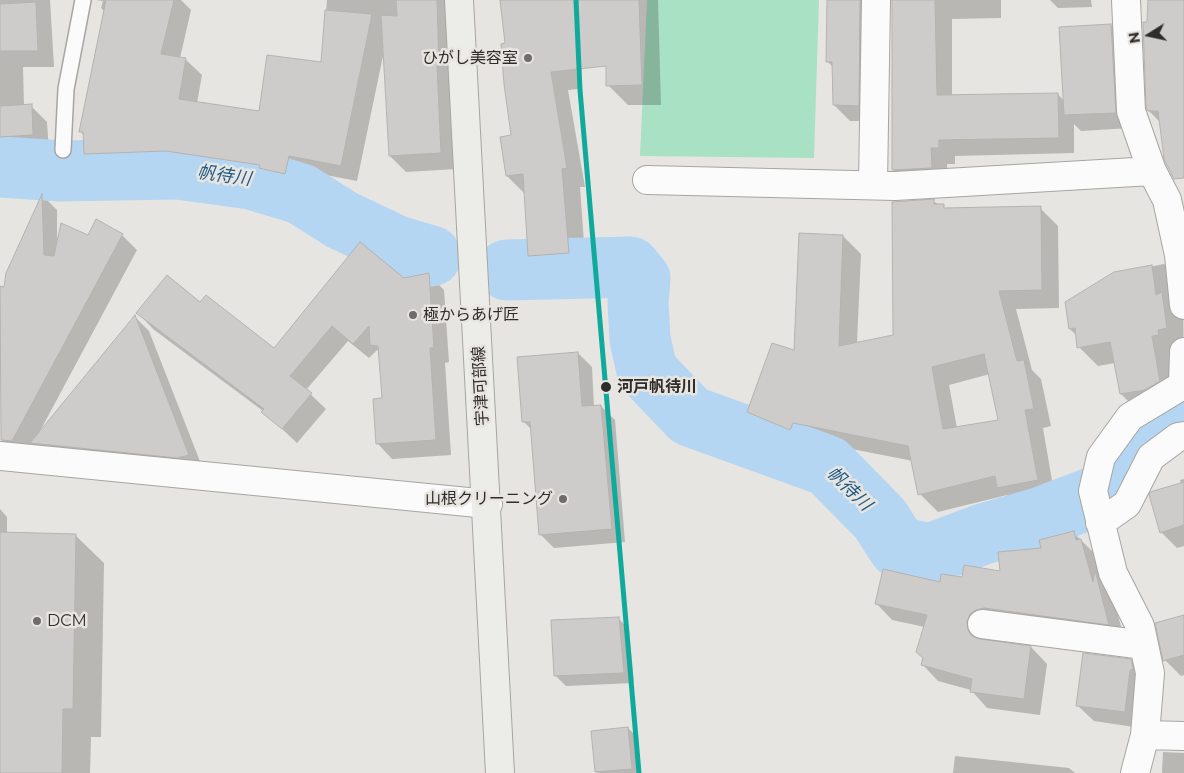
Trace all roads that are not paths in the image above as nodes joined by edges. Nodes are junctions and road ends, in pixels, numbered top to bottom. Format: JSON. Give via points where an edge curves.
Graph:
{"nodes":[{"id":1,"x":83,"y":0,"type":"edge"},
{"id":2,"x":459,"y":0,"type":"edge"},
{"id":3,"x":876,"y":0,"type":"edge"},
{"id":4,"x":1126,"y":0,"type":"edge"},
{"id":5,"x":63,"y":150,"type":"dead end"},
{"id":6,"x":1152,"y":171,"type":"junction"},
{"id":7,"x":647,"y":180,"type":"dead end"},
{"id":8,"x":873,"y":184,"type":"junction"},
{"id":9,"x":1184,"y":305,"type":"edge"},
{"id":10,"x":1184,"y":352,"type":"edge"},
{"id":11,"x":1184,"y":436,"type":"edge"},
{"id":12,"x":0,"y":456,"type":"edge"},
{"id":13,"x":488,"y":504,"type":"junction"},
{"id":14,"x":1100,"y":523,"type":"junction"},
{"id":15,"x":982,"y":624,"type":"dead end"},
{"id":16,"x":1144,"y":645,"type":"junction"},
{"id":17,"x":1145,"y":735,"type":"junction"},
{"id":18,"x":1184,"y":736,"type":"edge"},
{"id":19,"x":500,"y":773,"type":"edge"},
{"id":20,"x":1134,"y":773,"type":"edge"}],
"edges":[{"from":1,"to":5,"type":"lane","via":[[66,89]]},
{"from":2,"to":13,"type":"main road","name":"宇津可部線"},
{"from":3,"to":8,"type":"street"},
{"from":4,"to":6,"type":"street","via":[[1131,111]]},
{"from":6,"to":8,"type":"street","via":[[895,186]]},
{"from":6,"to":9,"type":"street","via":[[1168,200],[1179,255]]},
{"from":7,"to":8,"type":"street"},
{"from":10,"to":14,"type":"street","via":[[1182,385],[1130,418],[1101,457],[1093,491]]},
{"from":11,"to":14,"type":"street","via":[[1151,457],[1127,504]]},
{"from":12,"to":13,"type":"street"},
{"from":13,"to":19,"type":"main road","name":"宇津可部線"},
{"from":14,"to":16,"type":"street","via":[[1113,573],[1140,626]]},
{"from":15,"to":16,"type":"street"},
{"from":16,"to":17,"type":"street","via":[[1150,673]]},
{"from":17,"to":18,"type":"street"},
{"from":17,"to":20,"type":"street"}]}
